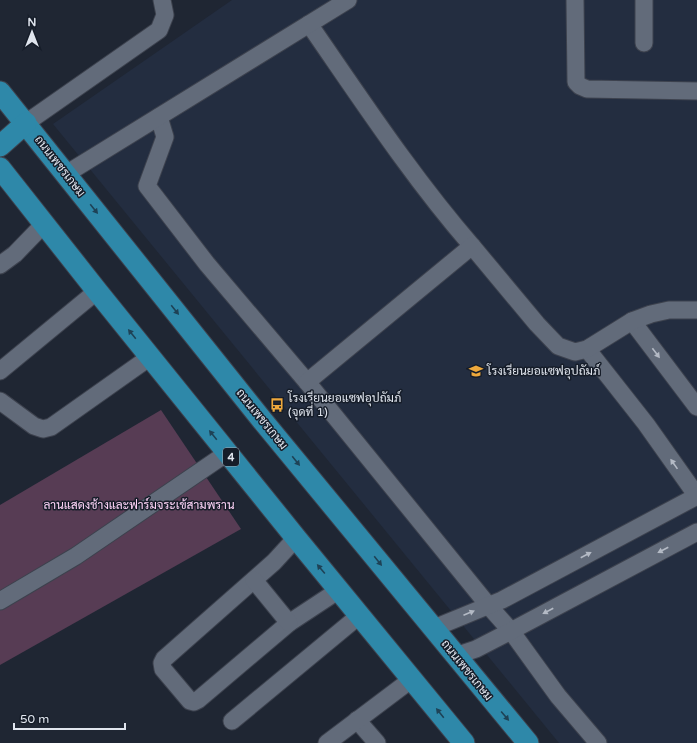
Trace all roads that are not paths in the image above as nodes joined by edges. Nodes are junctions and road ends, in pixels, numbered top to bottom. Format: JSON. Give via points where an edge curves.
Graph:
{"nodes":[{"id":1,"x":162,"y":0,"type":"edge"},
{"id":2,"x":348,"y":0,"type":"edge"},
{"id":3,"x":575,"y":0,"type":"edge"},
{"id":4,"x":644,"y":0,"type":"edge"},
{"id":5,"x":309,"y":24,"type":"junction"},
{"id":6,"x":644,"y":43,"type":"dead end"},
{"id":7,"x":697,"y":91,"type":"edge"},
{"id":8,"x":0,"y":92,"type":"edge"},
{"id":9,"x":159,"y":116,"type":"junction"},
{"id":10,"x":26,"y":123,"type":"junction"},
{"id":11,"x":0,"y":146,"type":"edge"},
{"id":12,"x":0,"y":168,"type":"edge"},
{"id":13,"x":66,"y":174,"type":"junction"},
{"id":14,"x":44,"y":224,"type":"junction"},
{"id":15,"x":472,"y":246,"type":"junction"},
{"id":16,"x":0,"y":265,"type":"edge"},
{"id":17,"x":97,"y":291,"type":"junction"},
{"id":18,"x":697,"y":310,"type":"edge"},
{"id":19,"x":632,"y":322,"type":"junction"},
{"id":20,"x":587,"y":349,"type":"junction"},
{"id":21,"x":150,"y":358,"type":"junction"},
{"id":22,"x":0,"y":371,"type":"edge"},
{"id":23,"x":307,"y":382,"type":"junction"},
{"id":24,"x":691,"y":392,"type":"edge"},
{"id":25,"x":0,"y":401,"type":"edge"},
{"id":26,"x":697,"y":407,"type":"edge"},
{"id":27,"x":227,"y":453,"type":"junction"},
{"id":28,"x":697,"y":496,"type":"edge"},
{"id":29,"x":697,"y":532,"type":"edge"},
{"id":30,"x":296,"y":538,"type":"junction"},
{"id":31,"x":254,"y":580,"type":"junction"},
{"id":32,"x":338,"y":590,"type":"junction"},
{"id":33,"x":0,"y":601,"type":"edge"},
{"id":34,"x":488,"y":605,"type":"junction"},
{"id":35,"x":360,"y":615,"type":"junction"},
{"id":36,"x":289,"y":623,"type":"junction"},
{"id":37,"x":434,"y":628,"type":"junction"},
{"id":38,"x":511,"y":631,"type":"junction"},
{"id":39,"x":455,"y":656,"type":"junction"},
{"id":40,"x":412,"y":679,"type":"junction"},
{"id":41,"x":357,"y":720,"type":"junction"},
{"id":42,"x":232,"y":721,"type":"dead end"},
{"id":43,"x":328,"y":743,"type":"edge"},
{"id":44,"x":377,"y":743,"type":"edge"},
{"id":45,"x":464,"y":743,"type":"edge"},
{"id":46,"x":528,"y":743,"type":"edge"},
{"id":47,"x":598,"y":743,"type":"edge"}],
"edges":[{"from":1,"to":10,"type":"lane","via":[[165,15],[159,30]]},
{"from":2,"to":5,"type":"lane"},
{"from":3,"to":7,"type":"lane","via":[[576,82],[580,86],[587,89]]},
{"from":4,"to":6,"type":"lane"},
{"from":5,"to":9,"type":"lane"},
{"from":5,"to":15,"type":"lane","via":[[402,157],[448,219]]},
{"from":8,"to":10,"type":"main road","name":"ถนนเพชรเกษม"},
{"from":9,"to":13,"type":"lane"},
{"from":9,"to":23,"type":"lane","via":[[165,137],[147,186],[207,264]]},
{"from":10,"to":11,"type":"main road"},
{"from":10,"to":13,"type":"main road","name":"ถนนเพชรเกษม"},
{"from":12,"to":14,"type":"main road","number":"4"},
{"from":13,"to":37,"type":"main road","name":"ถนนเพชรเกษม","one_way":true,"via":[[262,420]]},
{"from":14,"to":16,"type":"lane","via":[[15,254]]},
{"from":14,"to":17,"type":"main road","number":"4"},
{"from":15,"to":20,"type":"lane","via":[[558,346],[575,352]]},
{"from":15,"to":23,"type":"lane"},
{"from":21,"to":17,"type":"main road","number":"4","one_way":true},
{"from":17,"to":22,"type":"lane"},
{"from":18,"to":19,"type":"lane","via":[[669,310]]},
{"from":19,"to":20,"type":"lane"},
{"from":19,"to":24,"type":"lane","one_way":true},
{"from":28,"to":20,"type":"lane","one_way":true,"via":[[646,424]]},
{"from":21,"to":25,"type":"lane","via":[[51,427],[43,429],[34,426]]},
{"from":27,"to":21,"type":"main road","number":"4","one_way":true},
{"from":23,"to":34,"type":"lane"},
{"from":24,"to":26,"type":"lane"},
{"from":27,"to":30,"type":"main road","number":"4"},
{"from":27,"to":33,"type":"lane","via":[[76,556]]},
{"from":34,"to":28,"type":"lane","one_way":true,"via":[[502,600]]},
{"from":29,"to":38,"type":"lane","one_way":true},
{"from":30,"to":31,"type":"lane"},
{"from":32,"to":30,"type":"main road","number":"4","one_way":true},
{"from":31,"to":36,"type":"lane"},
{"from":31,"to":36,"type":"lane","via":[[164,659],[163,669],[190,701],[194,702]]},
{"from":32,"to":35,"type":"main road","number":"4"},
{"from":32,"to":36,"type":"lane"},
{"from":37,"to":34,"type":"lane","one_way":true},
{"from":34,"to":38,"type":"lane"},
{"from":35,"to":40,"type":"main road","number":"4"},
{"from":35,"to":42,"type":"lane"},
{"from":37,"to":39,"type":"main road","name":"ถนนเพชรเกษม"},
{"from":38,"to":39,"type":"lane","via":[[476,649]]},
{"from":38,"to":47,"type":"lane","via":[[558,696]]},
{"from":39,"to":46,"type":"main road","name":"ถนนเพชรเกษม","one_way":true},
{"from":40,"to":41,"type":"lane"},
{"from":45,"to":40,"type":"main road","number":"4","one_way":true},
{"from":41,"to":43,"type":"lane"},
{"from":41,"to":44,"type":"lane"}]}
